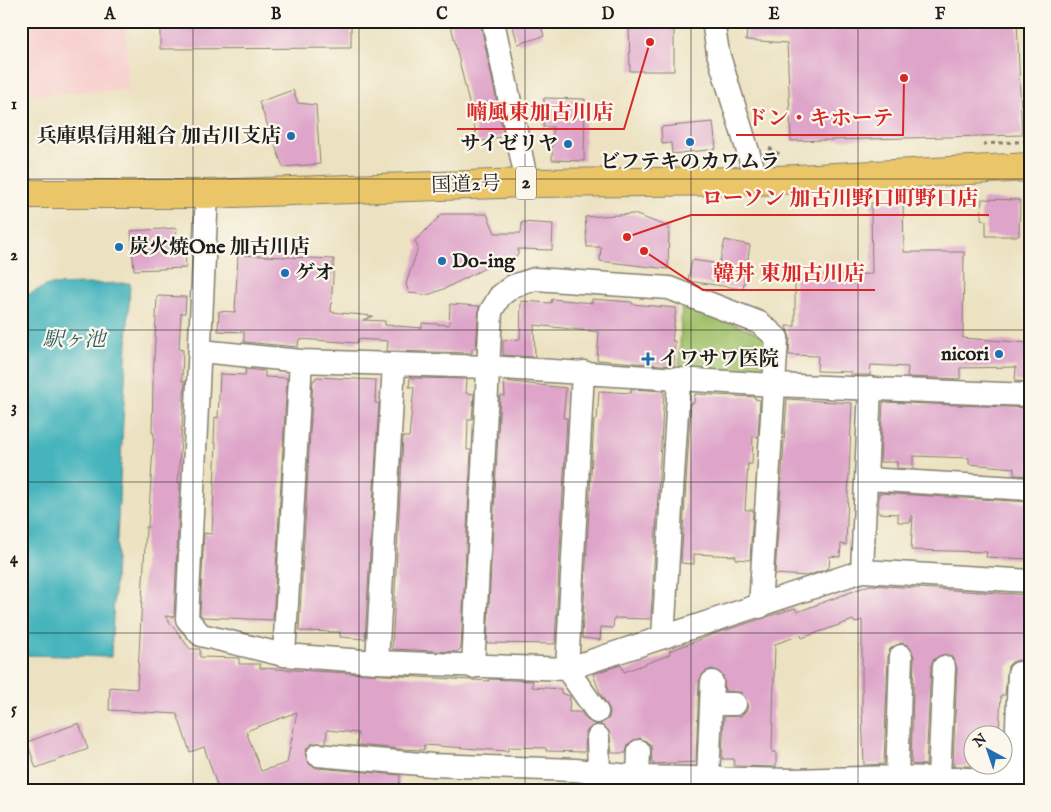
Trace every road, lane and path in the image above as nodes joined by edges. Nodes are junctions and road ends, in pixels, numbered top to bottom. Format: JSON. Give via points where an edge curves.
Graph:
{"nodes":[{"id":1,"x":493,"y":21,"type":"edge"},
{"id":2,"x":713,"y":21,"type":"edge"},
{"id":3,"x":1030,"y":141,"type":"edge"},
{"id":4,"x":765,"y":142,"type":"dead end"},
{"id":5,"x":980,"y":144,"type":"dead end"},
{"id":6,"x":787,"y":158,"type":"dead end"},
{"id":7,"x":1030,"y":167,"type":"edge"},
{"id":8,"x":757,"y":181,"type":"junction"},
{"id":9,"x":527,"y":183,"type":"junction"},
{"id":10,"x":21,"y":194,"type":"edge"},
{"id":11,"x":207,"y":194,"type":"junction"},
{"id":12,"x":201,"y":350,"type":"junction"},
{"id":13,"x":301,"y":361,"type":"junction"},
{"id":14,"x":394,"y":364,"type":"junction"},
{"id":15,"x":488,"y":367,"type":"junction"},
{"id":16,"x":583,"y":372,"type":"junction"},
{"id":17,"x":678,"y":380,"type":"junction"},
{"id":18,"x":773,"y":385,"type":"junction"},
{"id":19,"x":870,"y":388,"type":"junction"},
{"id":20,"x":1030,"y":395,"type":"edge"},
{"id":21,"x":867,"y":479,"type":"junction"},
{"id":22,"x":1030,"y":489,"type":"edge"},
{"id":23,"x":862,"y":571,"type":"junction"},
{"id":24,"x":1030,"y":581,"type":"edge"},
{"id":25,"x":760,"y":606,"type":"junction"},
{"id":26,"x":663,"y":637,"type":"junction"},
{"id":27,"x":284,"y":655,"type":"junction"},
{"id":28,"x":901,"y":656,"type":"dead end"},
{"id":29,"x":378,"y":662,"type":"junction"},
{"id":30,"x":473,"y":666,"type":"junction"},
{"id":31,"x":944,"y":667,"type":"dead end"},
{"id":32,"x":567,"y":669,"type":"junction"},
{"id":33,"x":1019,"y":673,"type":"dead end"},
{"id":34,"x":735,"y":704,"type":"dead end"},
{"id":35,"x":597,"y":712,"type":"dead end"},
{"id":36,"x":1023,"y":719,"type":"edge"},
{"id":37,"x":598,"y":737,"type":"dead end"},
{"id":38,"x":640,"y":751,"type":"dead end"},
{"id":39,"x":318,"y":755,"type":"dead end"},
{"id":40,"x":599,"y":774,"type":"junction"},
{"id":41,"x":638,"y":777,"type":"junction"},
{"id":42,"x":897,"y":777,"type":"junction"},
{"id":43,"x":940,"y":777,"type":"junction"},
{"id":44,"x":708,"y":778,"type":"junction"},
{"id":45,"x":1011,"y":783,"type":"edge"},
{"id":46,"x":794,"y":786,"type":"edge"}],
"edges":[{"from":1,"to":9,"type":"street"},
{"from":2,"to":8,"type":"street","via":[[718,53]]},
{"from":3,"to":5,"type":"path"},
{"from":4,"to":6,"type":"path","via":[[770,149]]},
{"from":7,"to":8,"type":"highway","name":"国道2号","number":"2"},
{"from":8,"to":9,"type":"highway","name":"国道2号","number":"2"},
{"from":9,"to":11,"type":"highway","name":"国道2号","number":"2"},
{"from":10,"to":11,"type":"highway","name":"国道2号","number":"2"},
{"from":11,"to":12,"type":"street"},
{"from":12,"to":13,"type":"street"},
{"from":12,"to":27,"type":"street","via":[[187,620],[201,635]]},
{"from":13,"to":14,"type":"street"},
{"from":13,"to":27,"type":"street"},
{"from":14,"to":15,"type":"street"},
{"from":14,"to":29,"type":"street"},
{"from":15,"to":16,"type":"street"},
{"from":15,"to":18,"type":"street","via":[[491,312],[500,296],[513,286],[535,279],[669,288],[760,323],[776,338]]},
{"from":15,"to":30,"type":"street"},
{"from":16,"to":17,"type":"street"},
{"from":16,"to":32,"type":"street"},
{"from":17,"to":18,"type":"street"},
{"from":17,"to":26,"type":"street"},
{"from":18,"to":19,"type":"street"},
{"from":18,"to":25,"type":"street"},
{"from":19,"to":20,"type":"street"},
{"from":19,"to":21,"type":"street"},
{"from":21,"to":22,"type":"street"},
{"from":21,"to":23,"type":"street"},
{"from":23,"to":24,"type":"street"},
{"from":23,"to":25,"type":"street"},
{"from":25,"to":26,"type":"street"},
{"from":26,"to":32,"type":"street"},
{"from":27,"to":29,"type":"street"},
{"from":28,"to":42,"type":"street"},
{"from":29,"to":30,"type":"street"},
{"from":30,"to":32,"type":"street"},
{"from":31,"to":43,"type":"street","via":[[953,693]]},
{"from":32,"to":35,"type":"street"},
{"from":33,"to":36,"type":"street"},
{"from":34,"to":44,"type":"street","via":[[711,693]]},
{"from":36,"to":45,"type":"street"},
{"from":37,"to":40,"type":"street"},
{"from":38,"to":41,"type":"street"},
{"from":39,"to":40,"type":"street","via":[[348,747],[519,760]]},
{"from":40,"to":41,"type":"street"},
{"from":41,"to":44,"type":"street"},
{"from":42,"to":43,"type":"street"},
{"from":42,"to":46,"type":"street"},
{"from":43,"to":45,"type":"street"},
{"from":44,"to":46,"type":"street"}]}
